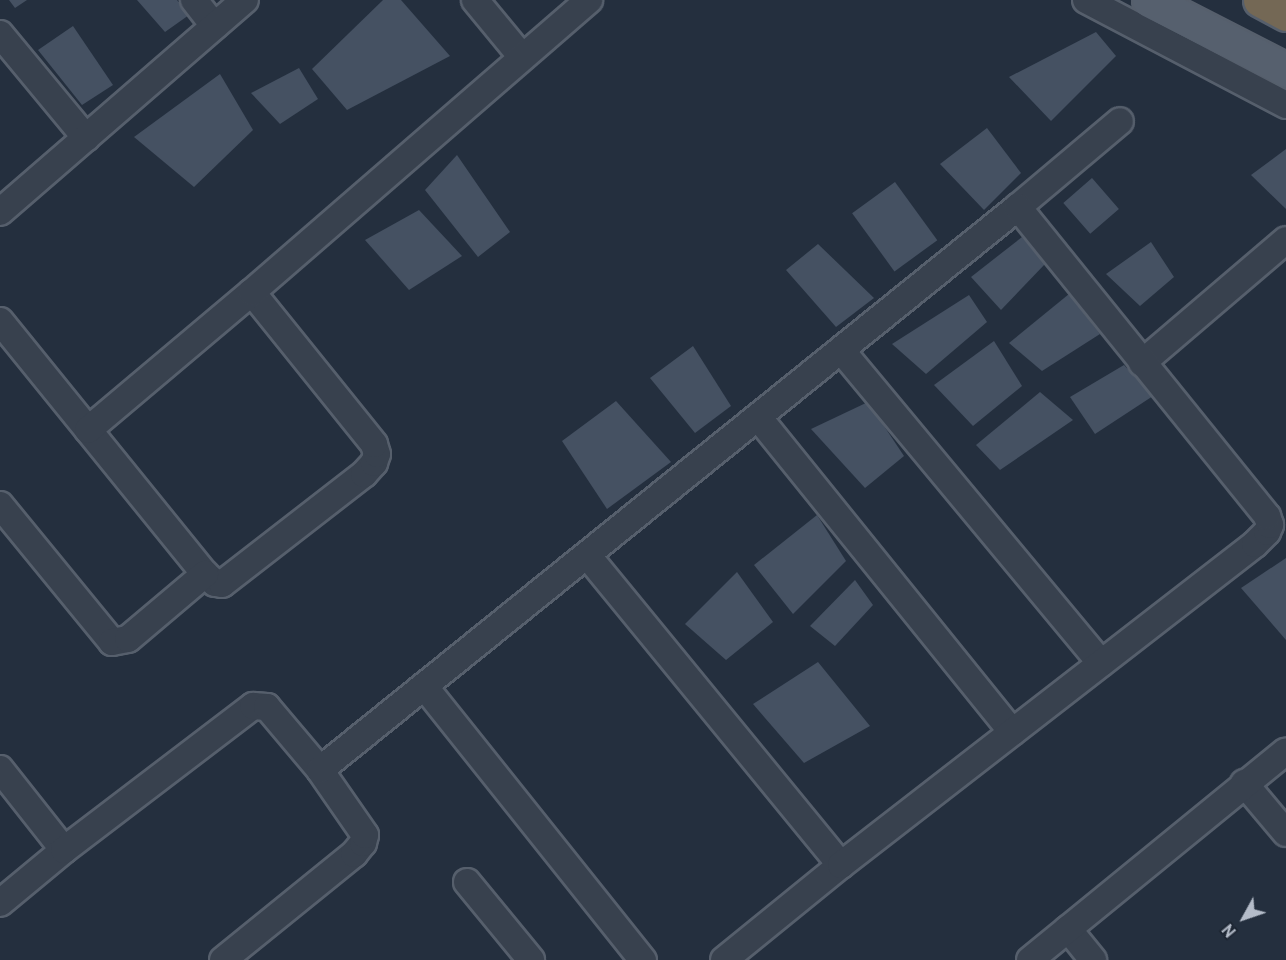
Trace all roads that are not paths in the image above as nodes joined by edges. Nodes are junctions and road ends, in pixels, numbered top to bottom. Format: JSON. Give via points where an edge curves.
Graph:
{"nodes":[{"id":1,"x":194,"y":0,"type":"edge"},
{"id":2,"x":245,"y":0,"type":"edge"},
{"id":3,"x":475,"y":0,"type":"edge"},
{"id":4,"x":589,"y":0,"type":"edge"},
{"id":5,"x":1086,"y":0,"type":"edge"},
{"id":6,"x":1149,"y":0,"type":"edge"},
{"id":7,"x":1260,"y":0,"type":"edge"},
{"id":8,"x":1286,"y":14,"type":"edge"},
{"id":9,"x":214,"y":26,"type":"junction"},
{"id":10,"x":0,"y":34,"type":"edge"},
{"id":11,"x":522,"y":57,"type":"junction"},
{"id":12,"x":1286,"y":70,"type":"edge"},
{"id":13,"x":1286,"y":105,"type":"edge"},
{"id":14,"x":1120,"y":121,"type":"dead end"},
{"id":15,"x":86,"y":138,"type":"junction"},
{"id":16,"x":1018,"y":207,"type":"junction"},
{"id":17,"x":0,"y":213,"type":"edge"},
{"id":18,"x":1286,"y":240,"type":"edge"},
{"id":19,"x":252,"y":292,"type":"junction"},
{"id":20,"x":3,"y":332,"type":"edge"},
{"id":21,"x":841,"y":350,"type":"junction"},
{"id":22,"x":1142,"y":363,"type":"junction"},
{"id":23,"x":758,"y":417,"type":"junction"},
{"id":24,"x":88,"y":430,"type":"junction"},
{"id":25,"x":0,"y":505,"type":"edge"},
{"id":26,"x":1278,"y":518,"type":"edge"},
{"id":27,"x":587,"y":555,"type":"junction"},
{"id":28,"x":205,"y":574,"type":"junction"},
{"id":29,"x":1101,"y":663,"type":"junction"},
{"id":30,"x":424,"y":686,"type":"junction"},
{"id":31,"x":1012,"y":732,"type":"junction"},
{"id":32,"x":1286,"y":750,"type":"edge"},
{"id":33,"x":0,"y":769,"type":"edge"},
{"id":34,"x":320,"y":770,"type":"junction"},
{"id":35,"x":1244,"y":783,"type":"junction"},
{"id":36,"x":1286,"y":833,"type":"edge"},
{"id":37,"x":64,"y":850,"type":"junction"},
{"id":38,"x":841,"y":865,"type":"junction"},
{"id":39,"x":467,"y":882,"type":"dead end"},
{"id":40,"x":0,"y":903,"type":"edge"},
{"id":41,"x":1068,"y":929,"type":"junction"},
{"id":42,"x":223,"y":960,"type":"edge"},
{"id":43,"x":531,"y":960,"type":"edge"},
{"id":44,"x":643,"y":960,"type":"edge"},
{"id":45,"x":724,"y":960,"type":"edge"},
{"id":46,"x":1030,"y":960,"type":"edge"},
{"id":47,"x":1093,"y":960,"type":"edge"}],
"edges":[{"from":1,"to":9,"type":"street"},
{"from":2,"to":9,"type":"street"},
{"from":3,"to":11,"type":"street"},
{"from":4,"to":11,"type":"street"},
{"from":5,"to":13,"type":"street"},
{"from":6,"to":12,"type":"main road"},
{"from":7,"to":8,"type":"highway"},
{"from":9,"to":15,"type":"street"},
{"from":10,"to":15,"type":"street"},
{"from":11,"to":19,"type":"street"},
{"from":14,"to":16,"type":"street"},
{"from":15,"to":17,"type":"street"},
{"from":16,"to":21,"type":"street"},
{"from":16,"to":22,"type":"street"},
{"from":18,"to":22,"type":"street"},
{"from":19,"to":24,"type":"street"},
{"from":19,"to":28,"type":"street","via":[[374,444],[377,454],[364,474],[226,582],[215,583]]},
{"from":20,"to":24,"type":"street"},
{"from":21,"to":23,"type":"street"},
{"from":21,"to":29,"type":"street"},
{"from":22,"to":26,"type":"street","via":[[1268,516]]},
{"from":23,"to":27,"type":"street"},
{"from":23,"to":31,"type":"street"},
{"from":24,"to":28,"type":"street"},
{"from":25,"to":28,"type":"street","via":[[112,642],[128,639]]},
{"from":26,"to":29,"type":"street","via":[[1255,544]]},
{"from":27,"to":30,"type":"street"},
{"from":27,"to":38,"type":"street"},
{"from":29,"to":31,"type":"street"},
{"from":30,"to":34,"type":"street"},
{"from":30,"to":44,"type":"street"},
{"from":31,"to":38,"type":"street"},
{"from":32,"to":35,"type":"street"},
{"from":33,"to":37,"type":"street"},
{"from":34,"to":37,"type":"street","via":[[267,707],[253,706]]},
{"from":34,"to":42,"type":"street","via":[[365,835],[363,843]]},
{"from":35,"to":36,"type":"street"},
{"from":35,"to":41,"type":"street"},
{"from":37,"to":40,"type":"street"},
{"from":38,"to":45,"type":"street"},
{"from":39,"to":43,"type":"street"},
{"from":41,"to":46,"type":"street"},
{"from":41,"to":47,"type":"street"}]}
